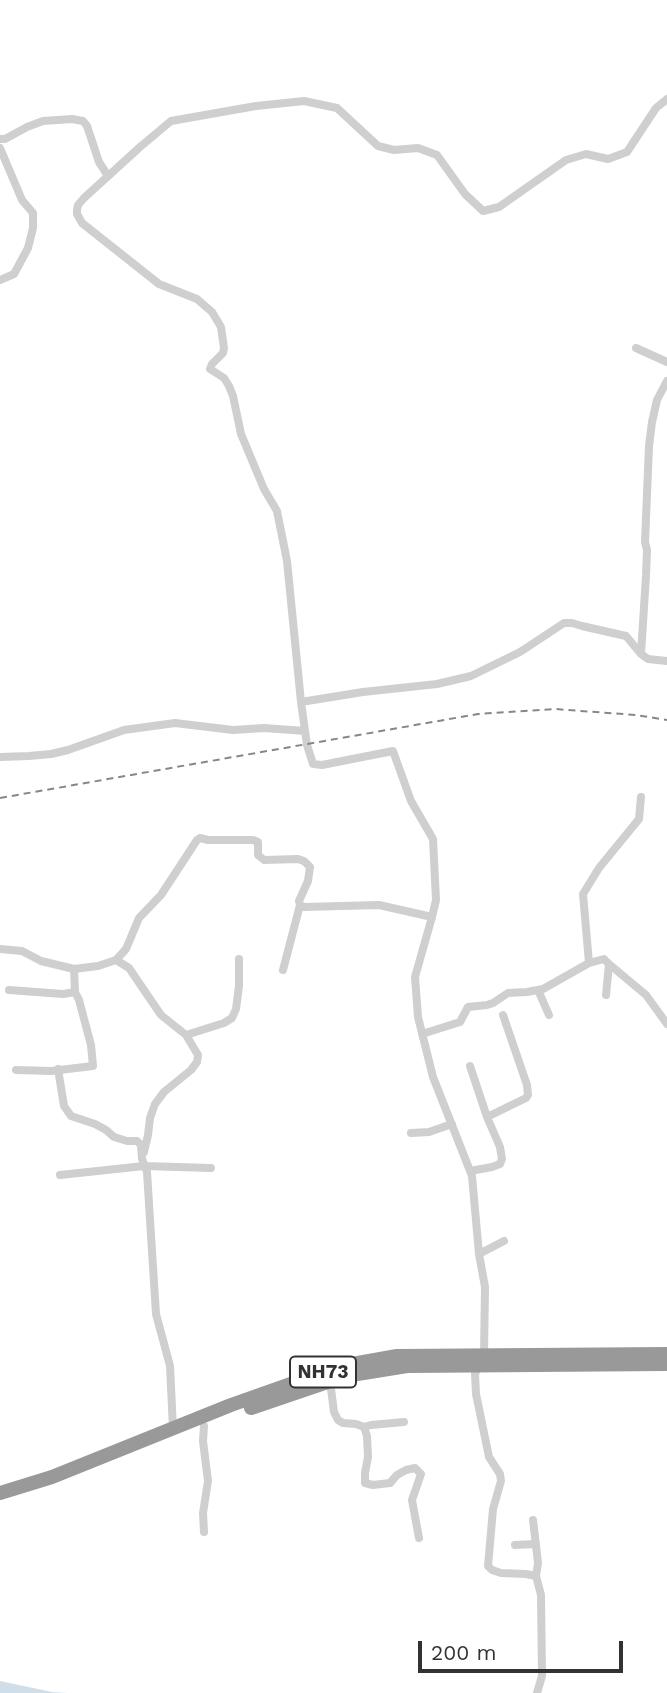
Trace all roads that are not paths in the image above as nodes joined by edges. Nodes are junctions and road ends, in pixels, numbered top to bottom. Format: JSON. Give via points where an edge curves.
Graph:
{"nodes":[{"id":1,"x":667,"y":99,"type":"edge"},
{"id":2,"x":0,"y":139,"type":"edge"},
{"id":3,"x":0,"y":148,"type":"edge"},
{"id":4,"x":108,"y":176,"type":"junction"},
{"id":5,"x":0,"y":280,"type":"edge"},
{"id":6,"x":636,"y":348,"type":"dead end"},
{"id":7,"x":667,"y":362,"type":"edge"},
{"id":8,"x":667,"y":381,"type":"edge"},
{"id":9,"x":641,"y":654,"type":"junction"},
{"id":10,"x":667,"y":661,"type":"edge"},
{"id":11,"x":301,"y":702,"type":"junction"},
{"id":12,"x":305,"y":731,"type":"junction"},
{"id":13,"x":0,"y":757,"type":"edge"},
{"id":14,"x":641,"y":797,"type":"dead end"},
{"id":15,"x":300,"y":905,"type":"junction"},
{"id":16,"x":432,"y":917,"type":"junction"},
{"id":17,"x":0,"y":948,"type":"edge"},
{"id":18,"x":239,"y":959,"type":"dead end"},
{"id":19,"x":116,"y":960,"type":"junction"},
{"id":20,"x":589,"y":964,"type":"junction"},
{"id":21,"x":610,"y":964,"type":"junction"},
{"id":22,"x":74,"y":969,"type":"junction"},
{"id":23,"x":283,"y":970,"type":"dead end"},
{"id":24,"x":9,"y":990,"type":"dead end"},
{"id":25,"x":538,"y":990,"type":"junction"},
{"id":26,"x":75,"y":992,"type":"junction"},
{"id":27,"x":606,"y":995,"type":"dead end"},
{"id":28,"x":503,"y":1014,"type":"dead end"},
{"id":29,"x":549,"y":1016,"type":"dead end"},
{"id":30,"x":667,"y":1024,"type":"edge"},
{"id":31,"x":422,"y":1034,"type":"junction"},
{"id":32,"x":186,"y":1035,"type":"junction"},
{"id":33,"x":470,"y":1066,"type":"dead end"},
{"id":34,"x":58,"y":1069,"type":"junction"},
{"id":35,"x":16,"y":1070,"type":"dead end"},
{"id":36,"x":486,"y":1117,"type":"junction"},
{"id":37,"x":452,"y":1124,"type":"junction"},
{"id":38,"x":411,"y":1133,"type":"dead end"},
{"id":39,"x":143,"y":1162,"type":"junction"},
{"id":40,"x":211,"y":1168,"type":"dead end"},
{"id":41,"x":470,"y":1171,"type":"junction"},
{"id":42,"x":60,"y":1175,"type":"dead end"},
{"id":43,"x":504,"y":1241,"type":"dead end"},
{"id":44,"x":479,"y":1254,"type":"junction"},
{"id":45,"x":667,"y":1354,"type":"edge"},
{"id":46,"x":481,"y":1360,"type":"junction"},
{"id":47,"x":667,"y":1364,"type":"edge"},
{"id":48,"x":330,"y":1381,"type":"junction"},
{"id":49,"x":404,"y":1422,"type":"dead end"},
{"id":50,"x":204,"y":1426,"type":"junction"},
{"id":51,"x":364,"y":1427,"type":"junction"},
{"id":52,"x":173,"y":1429,"type":"junction"},
{"id":53,"x":0,"y":1493,"type":"edge"},
{"id":54,"x":0,"y":1503,"type":"edge"},
{"id":55,"x":533,"y":1520,"type":"dead end"},
{"id":56,"x":204,"y":1532,"type":"dead end"},
{"id":57,"x":419,"y":1538,"type":"dead end"},
{"id":58,"x":536,"y":1544,"type":"junction"},
{"id":59,"x":515,"y":1545,"type":"dead end"},
{"id":60,"x":536,"y":1576,"type":"junction"},
{"id":61,"x":537,"y":1693,"type":"edge"}],
"edges":[{"from":1,"to":4,"type":"street","via":[[627,152],[608,159],[586,154],[566,160],[499,207],[483,211],[438,155],[418,148],[378,146],[337,108],[304,101],[171,121]]},
{"from":2,"to":4,"type":"street","via":[[43,121],[83,121]]},
{"from":3,"to":5,"type":"street","via":[[22,200],[33,213],[33,228],[13,274]]},
{"from":4,"to":11,"type":"street","via":[[78,205],[82,223],[159,285],[197,299],[221,327],[223,353],[210,369],[229,386],[241,434],[277,511],[287,561]]},
{"from":6,"to":7,"type":"street"},
{"from":8,"to":9,"type":"street","via":[[657,400],[649,446]]},
{"from":9,"to":10,"type":"street"},
{"from":9,"to":11,"type":"street","via":[[625,636],[564,623],[471,676]]},
{"from":11,"to":12,"type":"street"},
{"from":12,"to":13,"type":"street","via":[[175,723],[124,730],[51,754]]},
{"from":12,"to":16,"type":"street","via":[[313,764],[393,751],[411,801],[433,839],[436,900]]},
{"from":14,"to":20,"type":"street","via":[[639,818],[583,894]]},
{"from":15,"to":16,"type":"street","via":[[379,905]]},
{"from":15,"to":19,"type":"street","via":[[310,867],[304,861],[263,859],[253,840],[200,838],[161,895],[139,918],[127,948]]},
{"from":15,"to":23,"type":"street"},
{"from":16,"to":31,"type":"street","via":[[415,977]]},
{"from":17,"to":22,"type":"street"},
{"from":18,"to":32,"type":"street","via":[[232,1018]]},
{"from":19,"to":22,"type":"street"},
{"from":19,"to":32,"type":"street","via":[[129,968],[161,1014]]},
{"from":20,"to":21,"type":"street","via":[[604,959]]},
{"from":20,"to":25,"type":"street"},
{"from":21,"to":27,"type":"street"},
{"from":21,"to":30,"type":"street","via":[[646,995]]},
{"from":22,"to":26,"type":"street"},
{"from":24,"to":26,"type":"street"},
{"from":25,"to":29,"type":"street"},
{"from":25,"to":31,"type":"street","via":[[508,993],[493,1003],[468,1007],[460,1022]]},
{"from":26,"to":34,"type":"street","via":[[93,1066]]},
{"from":28,"to":36,"type":"street","via":[[528,1095]]},
{"from":31,"to":37,"type":"street"},
{"from":32,"to":39,"type":"street","via":[[198,1055],[197,1062],[155,1104]]},
{"from":33,"to":36,"type":"street"},
{"from":34,"to":35,"type":"street"},
{"from":34,"to":39,"type":"street","via":[[64,1106],[71,1116],[95,1124],[114,1138],[137,1141]]},
{"from":36,"to":41,"type":"street","via":[[502,1159],[492,1167]]},
{"from":37,"to":38,"type":"street"},
{"from":37,"to":41,"type":"street"},
{"from":39,"to":40,"type":"street"},
{"from":39,"to":42,"type":"street"},
{"from":39,"to":52,"type":"street","via":[[156,1314],[170,1366]]},
{"from":41,"to":44,"type":"street"},
{"from":43,"to":44,"type":"street"},
{"from":44,"to":46,"type":"street","via":[[485,1287]]},
{"from":45,"to":46,"type":"highway","number":"NH73"},
{"from":46,"to":47,"type":"highway","number":"NH73"},
{"from":46,"to":48,"type":"highway","number":"NH73","via":[[407,1366]]},
{"from":46,"to":52,"type":"highway","number":"NH73","via":[[397,1356],[341,1366]]},
{"from":46,"to":60,"type":"street","via":[[475,1374],[476,1394],[488,1457],[501,1480],[493,1508],[488,1566],[501,1573]]},
{"from":48,"to":50,"type":"highway","number":"NH73"},
{"from":48,"to":51,"type":"street","via":[[338,1420]]},
{"from":49,"to":51,"type":"street"},
{"from":50,"to":54,"type":"highway","number":"NH73","via":[[56,1486]]},
{"from":50,"to":56,"type":"street","via":[[208,1481]]},
{"from":51,"to":57,"type":"street","via":[[365,1483],[390,1483],[406,1469],[415,1468],[421,1474],[412,1500]]},
{"from":52,"to":53,"type":"highway","number":"NH73","via":[[52,1478]]},
{"from":55,"to":58,"type":"street"},
{"from":58,"to":59,"type":"street"},
{"from":58,"to":60,"type":"street"},
{"from":60,"to":61,"type":"street","via":[[541,1595],[542,1669]]}]}
